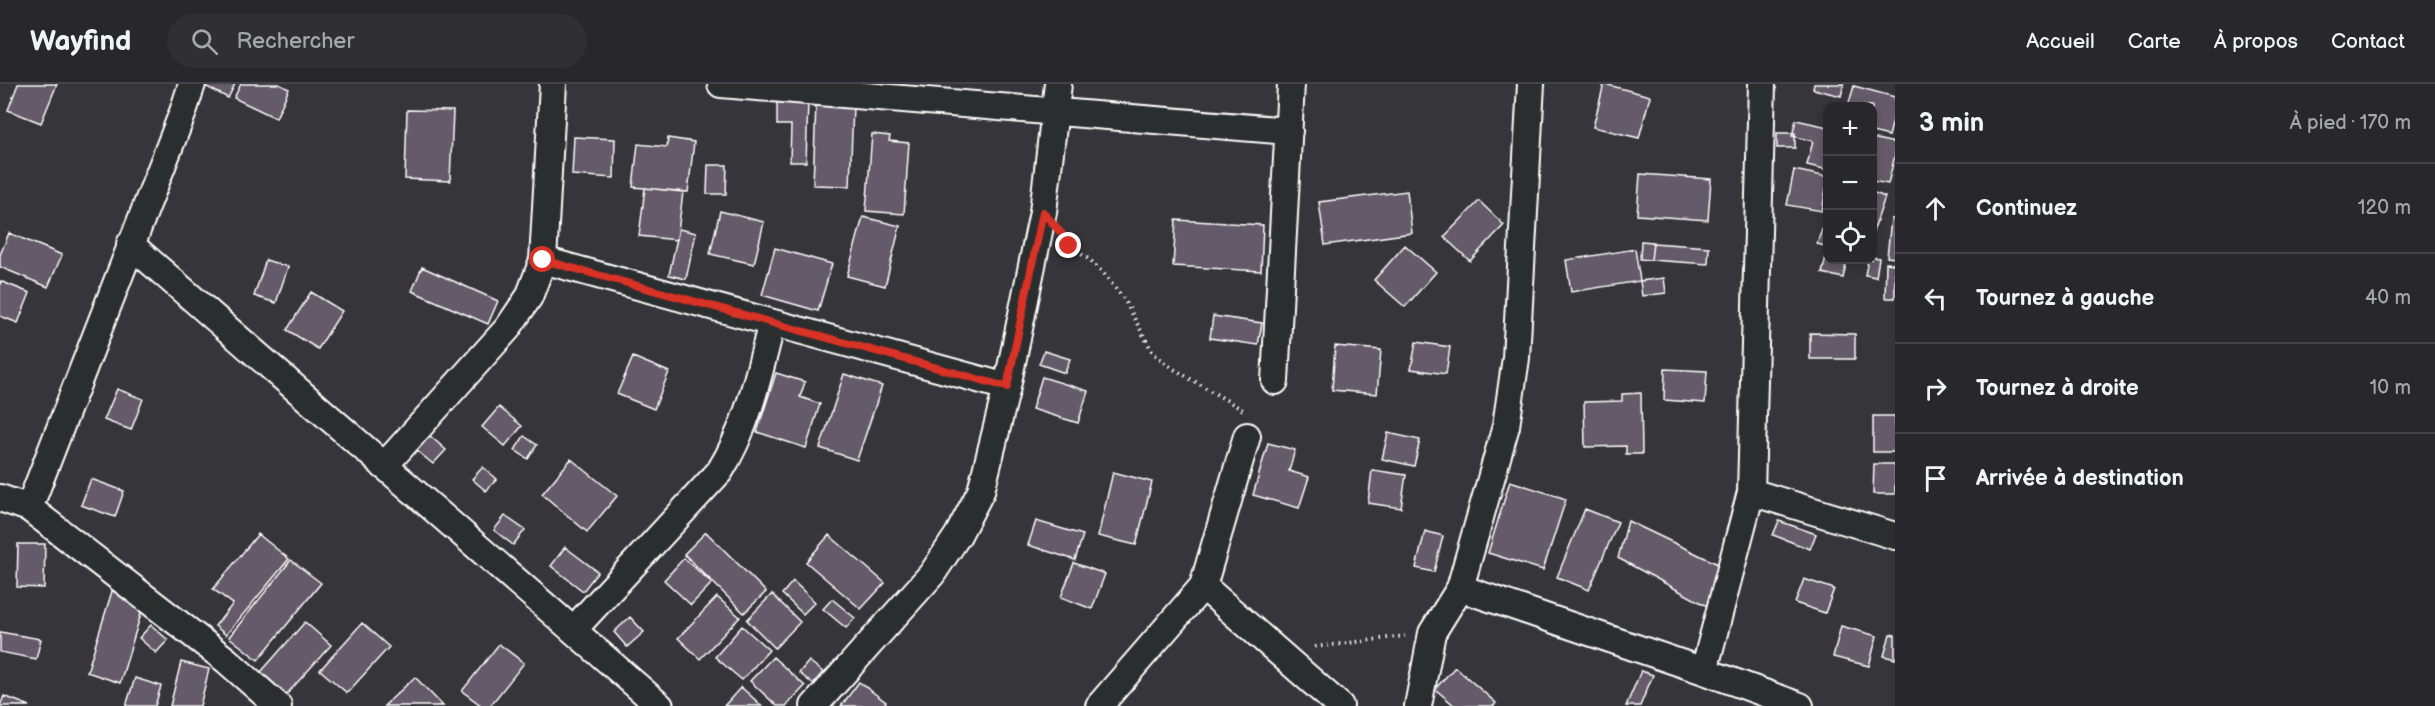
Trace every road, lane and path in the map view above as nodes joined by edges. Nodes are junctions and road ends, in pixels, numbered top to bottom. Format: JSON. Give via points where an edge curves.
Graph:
{"nodes":[{"id":1,"x":192,"y":84,"type":"edge"},
{"id":2,"x":553,"y":84,"type":"edge"},
{"id":3,"x":721,"y":84,"type":"edge"},
{"id":4,"x":1058,"y":84,"type":"edge"},
{"id":5,"x":1291,"y":84,"type":"edge"},
{"id":6,"x":1531,"y":84,"type":"edge"},
{"id":7,"x":1762,"y":84,"type":"edge"},
{"id":8,"x":1056,"y":112,"type":"junction"},
{"id":9,"x":1288,"y":131,"type":"junction"},
{"id":10,"x":1043,"y":212,"type":"junction"},
{"id":11,"x":130,"y":244,"type":"junction"},
{"id":12,"x":543,"y":260,"type":"junction"},
{"id":13,"x":772,"y":323,"type":"junction"},
{"id":14,"x":1275,"y":381,"type":"dead end"},
{"id":15,"x":1007,"y":387,"type":"junction"},
{"id":16,"x":1247,"y":436,"type":"joint"},
{"id":17,"x":384,"y":466,"type":"junction"},
{"id":18,"x":1751,"y":492,"type":"junction"},
{"id":19,"x":0,"y":498,"type":"edge"},
{"id":20,"x":29,"y":508,"type":"junction"},
{"id":21,"x":1895,"y":536,"type":"edge"},
{"id":22,"x":1203,"y":586,"type":"junction"},
{"id":23,"x":1460,"y":588,"type":"junction"},
{"id":24,"x":573,"y":630,"type":"junction"},
{"id":25,"x":1432,"y":633,"type":"junction"},
{"id":26,"x":1278,"y":652,"type":"junction"},
{"id":27,"x":1704,"y":670,"type":"junction"},
{"id":28,"x":278,"y":706,"type":"edge"},
{"id":29,"x":660,"y":706,"type":"edge"},
{"id":30,"x":814,"y":706,"type":"edge"},
{"id":31,"x":1099,"y":706,"type":"edge"},
{"id":32,"x":1340,"y":706,"type":"edge"},
{"id":33,"x":1418,"y":706,"type":"edge"},
{"id":34,"x":1800,"y":706,"type":"edge"}],
"edges":[{"from":1,"to":11,"type":"street"},
{"from":2,"to":12,"type":"street"},
{"from":3,"to":8,"type":"street"},
{"from":4,"to":8,"type":"street"},
{"from":5,"to":9,"type":"street"},
{"from":6,"to":23,"type":"street","via":[[1516,358],[1506,426]]},
{"from":7,"to":18,"type":"street"},
{"from":8,"to":9,"type":"street"},
{"from":8,"to":10,"type":"street"},
{"from":9,"to":14,"type":"street"},
{"from":10,"to":15,"type":"street"},
{"from":10,"to":16,"type":"path","via":[[1069,246],[1090,260],[1124,299],[1153,353],[1257,418]]},
{"from":11,"to":17,"type":"street"},
{"from":11,"to":20,"type":"street"},
{"from":12,"to":13,"type":"street"},
{"from":12,"to":17,"type":"street","via":[[529,297],[507,329]]},
{"from":13,"to":15,"type":"street"},
{"from":13,"to":24,"type":"street","via":[[746,420],[720,471]]},
{"from":15,"to":30,"type":"street","via":[[981,491],[958,535],[932,574]]},
{"from":16,"to":22,"type":"street"},
{"from":17,"to":24,"type":"street"},
{"from":18,"to":21,"type":"street"},
{"from":18,"to":27,"type":"street"},
{"from":19,"to":20,"type":"street"},
{"from":20,"to":28,"type":"street","via":[[226,660]]},
{"from":22,"to":26,"type":"street"},
{"from":22,"to":31,"type":"street"},
{"from":23,"to":25,"type":"street"},
{"from":23,"to":27,"type":"street"},
{"from":24,"to":29,"type":"street"},
{"from":25,"to":26,"type":"path"},
{"from":25,"to":33,"type":"street"},
{"from":26,"to":32,"type":"street"},
{"from":27,"to":34,"type":"street"}]}
